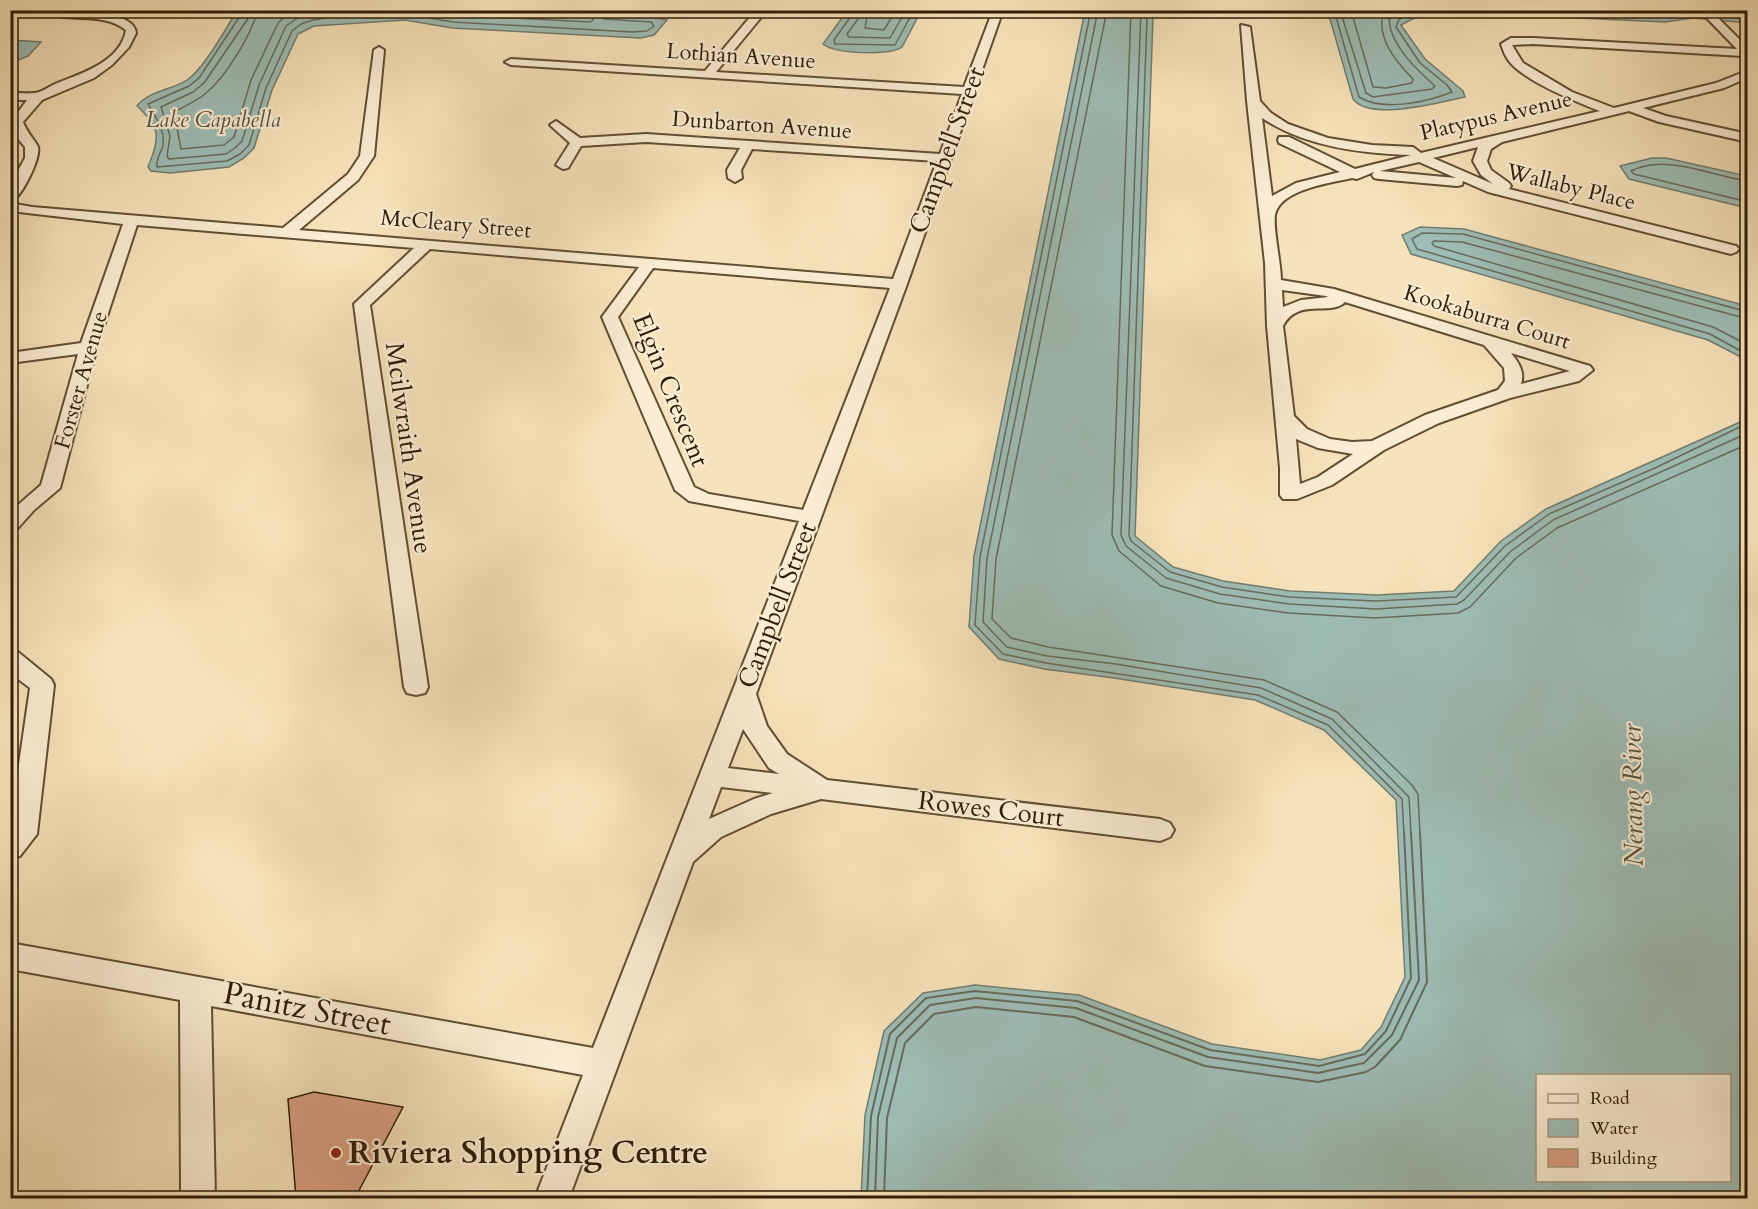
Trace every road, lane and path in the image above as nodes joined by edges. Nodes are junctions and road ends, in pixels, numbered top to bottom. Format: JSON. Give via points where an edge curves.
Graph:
{"nodes":[{"id":1,"x":45,"y":10,"type":"edge"},
{"id":2,"x":762,"y":10,"type":"edge"},
{"id":3,"x":998,"y":10,"type":"edge"},
{"id":4,"x":1707,"y":14,"type":"edge"},
{"id":5,"x":1245,"y":27,"type":"dead end"},
{"id":6,"x":379,"y":50,"type":"dead end"},
{"id":7,"x":1746,"y":50,"type":"edge"},
{"id":8,"x":511,"y":62,"type":"dead end"},
{"id":9,"x":1748,"y":70,"type":"edge"},
{"id":10,"x":709,"y":73,"type":"junction"},
{"id":11,"x":969,"y":91,"type":"junction"},
{"id":12,"x":1564,"y":93,"type":"junction"},
{"id":13,"x":10,"y":96,"type":"edge"},
{"id":14,"x":1674,"y":96,"type":"junction"},
{"id":15,"x":38,"y":97,"type":"junction"},
{"id":16,"x":1253,"y":101,"type":"junction"},
{"id":17,"x":1629,"y":107,"type":"junction"},
{"id":18,"x":1612,"y":111,"type":"junction"},
{"id":19,"x":1583,"y":118,"type":"junction"},
{"id":20,"x":1255,"y":120,"type":"junction"},
{"id":21,"x":556,"y":125,"type":"dead end"},
{"id":22,"x":1690,"y":125,"type":"junction"},
{"id":23,"x":1499,"y":138,"type":"junction"},
{"id":24,"x":1748,"y":138,"type":"edge"},
{"id":25,"x":576,"y":142,"type":"junction"},
{"id":26,"x":748,"y":146,"type":"junction"},
{"id":27,"x":1463,"y":147,"type":"junction"},
{"id":28,"x":1406,"y":151,"type":"junction"},
{"id":29,"x":1420,"y":157,"type":"junction"},
{"id":30,"x":945,"y":158,"type":"junction"},
{"id":31,"x":563,"y":165,"type":"dead end"},
{"id":32,"x":1356,"y":174,"type":"junction"},
{"id":33,"x":735,"y":178,"type":"dead end"},
{"id":34,"x":1496,"y":190,"type":"junction"},
{"id":35,"x":10,"y":198,"type":"edge"},
{"id":36,"x":1543,"y":202,"type":"junction"},
{"id":37,"x":10,"y":207,"type":"edge"},
{"id":38,"x":1267,"y":219,"type":"junction"},
{"id":39,"x":131,"y":220,"type":"junction"},
{"id":40,"x":286,"y":233,"type":"junction"},
{"id":41,"x":427,"y":244,"type":"junction"},
{"id":42,"x":1270,"y":246,"type":"junction"},
{"id":43,"x":1731,"y":249,"type":"dead end"},
{"id":44,"x":650,"y":262,"type":"junction"},
{"id":45,"x":899,"y":284,"type":"junction"},
{"id":46,"x":1274,"y":284,"type":"junction"},
{"id":47,"x":1346,"y":298,"type":"junction"},
{"id":48,"x":1377,"y":308,"type":"junction"},
{"id":49,"x":1275,"y":326,"type":"junction"},
{"id":50,"x":1475,"y":339,"type":"junction"},
{"id":51,"x":88,"y":347,"type":"junction"},
{"id":52,"x":10,"y":358,"type":"edge"},
{"id":53,"x":1504,"y":394,"type":"junction"},
{"id":54,"x":1284,"y":415,"type":"junction"},
{"id":55,"x":1377,"y":446,"type":"junction"},
{"id":56,"x":810,"y":517,"type":"junction"},
{"id":57,"x":10,"y":525,"type":"edge"},
{"id":58,"x":10,"y":658,"type":"edge"},
{"id":59,"x":416,"y":687,"type":"dead end"},
{"id":60,"x":743,"y":693,"type":"junction"},
{"id":61,"x":712,"y":776,"type":"junction"},
{"id":62,"x":823,"y":789,"type":"junction"},
{"id":63,"x":1160,"y":830,"type":"dead end"},
{"id":64,"x":10,"y":848,"type":"edge"},
{"id":65,"x":681,"y":857,"type":"junction"},
{"id":66,"x":10,"y":956,"type":"edge"},
{"id":67,"x":195,"y":988,"type":"junction"},
{"id":68,"x":603,"y":1064,"type":"junction"},
{"id":69,"x":198,"y":1198,"type":"edge"},
{"id":70,"x":552,"y":1198,"type":"edge"}],
"edges":[{"from":1,"to":15,"type":"street","via":[[126,23],[131,38],[106,68]]},
{"from":2,"to":10,"type":"street"},
{"from":3,"to":11,"type":"street","name":"Campbell Street"},
{"from":4,"to":7,"type":"street"},
{"from":5,"to":16,"type":"street"},
{"from":6,"to":40,"type":"street","via":[[367,156],[353,177]]},
{"from":7,"to":12,"type":"street","via":[[1506,43],[1515,62]]},
{"from":8,"to":10,"type":"street","name":"Lothian Avenue"},
{"from":9,"to":14,"type":"street","name":"Platypus Avenue","via":[[1733,81]]},
{"from":10,"to":11,"type":"street","name":"Lothian Avenue"},
{"from":11,"to":30,"type":"street","name":"Campbell Street"},
{"from":12,"to":18,"type":"street"},
{"from":12,"to":19,"type":"street"},
{"from":13,"to":15,"type":"street"},
{"from":14,"to":17,"type":"street","name":"Platypus Avenue"},
{"from":14,"to":22,"type":"street","via":[[1664,102],[1663,109]]},
{"from":15,"to":35,"type":"street","via":[[17,122],[21,135],[31,146],[32,158]]},
{"from":16,"to":20,"type":"street"},
{"from":16,"to":28,"type":"street","via":[[1267,116],[1306,135],[1352,146]]},
{"from":17,"to":18,"type":"street","name":"Platypus Avenue"},
{"from":17,"to":22,"type":"street"},
{"from":18,"to":19,"type":"street","name":"Platypus Avenue"},
{"from":19,"to":22,"type":"street"},
{"from":19,"to":23,"type":"street","name":"Platypus Avenue"},
{"from":20,"to":32,"type":"street","via":[[1269,132]]},
{"from":20,"to":38,"type":"street"},
{"from":21,"to":25,"type":"street"},
{"from":22,"to":24,"type":"street"},
{"from":23,"to":27,"type":"street","name":"Platypus Avenue"},
{"from":23,"to":36,"type":"street","via":[[1484,149],[1482,166],[1503,185]]},
{"from":25,"to":26,"type":"street","name":"Dunbarton Avenue","via":[[646,138]]},
{"from":25,"to":31,"type":"street"},
{"from":26,"to":30,"type":"street","name":"Dunbarton Avenue"},
{"from":26,"to":33,"type":"street","via":[[734,170]]},
{"from":27,"to":28,"type":"street"},
{"from":27,"to":29,"type":"street","name":"Platypus Avenue"},
{"from":28,"to":29,"type":"street","name":"Wallaby Place"},
{"from":29,"to":32,"type":"street","name":"Platypus Avenue"},
{"from":29,"to":34,"type":"street","name":"Wallaby Place"},
{"from":30,"to":45,"type":"street","name":"Campbell Street"},
{"from":32,"to":34,"type":"street","via":[[1428,177]]},
{"from":32,"to":38,"type":"street","via":[[1300,186],[1282,195],[1270,207]]},
{"from":34,"to":36,"type":"street","name":"Wallaby Place"},
{"from":36,"to":43,"type":"street","name":"Wallaby Place"},
{"from":37,"to":39,"type":"street","name":"McCleary Street"},
{"from":38,"to":42,"type":"street"},
{"from":39,"to":40,"type":"street","name":"McCleary Street"},
{"from":39,"to":51,"type":"street","name":"Forster Avenue"},
{"from":40,"to":41,"type":"street","name":"McCleary Street"},
{"from":41,"to":44,"type":"street","name":"McCleary Street"},
{"from":41,"to":59,"type":"street","name":"Mcilwraith Avenue","via":[[362,304]]},
{"from":42,"to":46,"type":"street"},
{"from":42,"to":47,"type":"street","via":[[1292,269]]},
{"from":44,"to":45,"type":"street","name":"McCleary Street"},
{"from":44,"to":56,"type":"street","name":"Elgin Crescent","via":[[610,317],[685,490],[709,500]]},
{"from":45,"to":56,"type":"street","name":"Campbell Street"},
{"from":46,"to":47,"type":"street","name":"Kookaburra Court"},
{"from":46,"to":49,"type":"street"},
{"from":47,"to":48,"type":"street","name":"Kookaburra Court"},
{"from":48,"to":49,"type":"street","via":[[1341,302],[1309,304],[1285,312]]},
{"from":48,"to":50,"type":"street","name":"Kookaburra Court"},
{"from":49,"to":54,"type":"street"},
{"from":50,"to":53,"type":"street","via":[[1499,351],[1512,366],[1515,382]]},
{"from":50,"to":53,"type":"street","name":"Kookaburra Court","via":[[1584,370],[1573,377]]},
{"from":51,"to":52,"type":"street"},
{"from":51,"to":57,"type":"street","name":"Forster Avenue","via":[[50,488]]},
{"from":53,"to":55,"type":"street","name":"Kookaburra Court","via":[[1432,419]]},
{"from":54,"to":55,"type":"street","via":[[1298,431],[1321,442],[1347,447]]},
{"from":54,"to":55,"type":"street","name":"Kookaburra Court","via":[[1290,495],[1325,482]]},
{"from":56,"to":60,"type":"street","name":"Campbell Street"},
{"from":58,"to":64,"type":"street","via":[[42,685],[23,834]]},
{"from":60,"to":61,"type":"street","name":"Campbell Street"},
{"from":60,"to":62,"type":"street","name":"Rowes Court","via":[[755,729],[778,761]]},
{"from":61,"to":62,"type":"street","name":"Rowes Court"},
{"from":61,"to":65,"type":"street","name":"Campbell Street"},
{"from":62,"to":63,"type":"street","name":"Rowes Court"},
{"from":62,"to":65,"type":"street","name":"Rowes Court","via":[[763,806],[711,830]]},
{"from":65,"to":68,"type":"street","name":"Campbell Street"},
{"from":66,"to":67,"type":"street","name":"Panitz Street"},
{"from":67,"to":68,"type":"street","name":"Panitz Street"},
{"from":67,"to":69,"type":"street"},
{"from":68,"to":70,"type":"street","name":"Campbell Street"}]}
